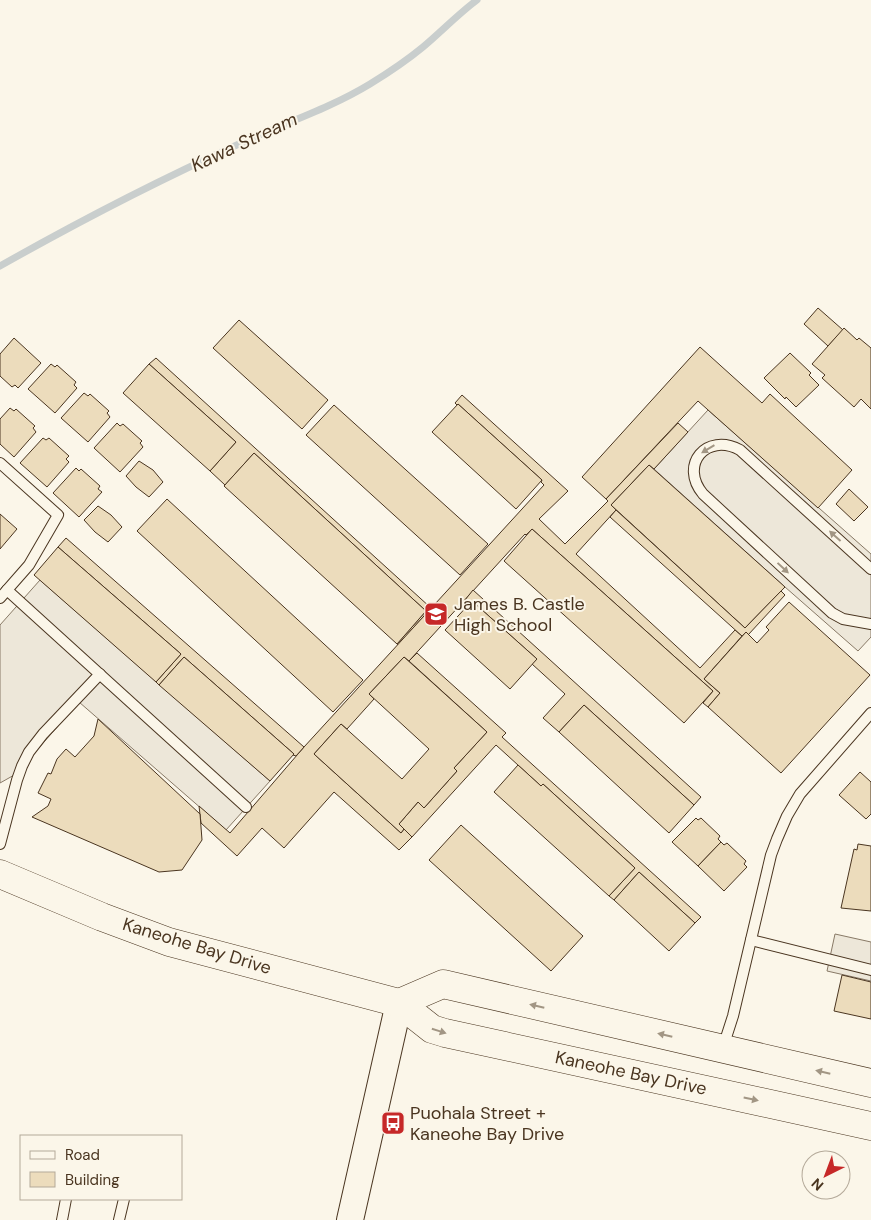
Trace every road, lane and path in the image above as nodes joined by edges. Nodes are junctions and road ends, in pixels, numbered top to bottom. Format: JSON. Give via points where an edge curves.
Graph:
{"nodes":[{"id":1,"x":0,"y":463,"type":"edge"},
{"id":2,"x":871,"y":569,"type":"edge"},
{"id":3,"x":4,"y":594,"type":"edge"},
{"id":4,"x":871,"y":624,"type":"edge"},
{"id":5,"x":100,"y":674,"type":"junction"},
{"id":6,"x":871,"y":713,"type":"edge"},
{"id":7,"x":246,"y":807,"type":"dead end"},
{"id":8,"x":0,"y":844,"type":"edge"},
{"id":9,"x":0,"y":874,"type":"edge"},
{"id":10,"x":751,"y":940,"type":"junction"},
{"id":11,"x":871,"y":970,"type":"edge"},
{"id":12,"x":399,"y":1003,"type":"junction"},
{"id":13,"x":723,"y":1048,"type":"junction"},
{"id":14,"x":871,"y":1083,"type":"edge"},
{"id":15,"x":714,"y":1091,"type":"junction"},
{"id":16,"x":871,"y":1126,"type":"edge"},
{"id":17,"x":66,"y":1200,"type":"edge"},
{"id":18,"x":124,"y":1200,"type":"edge"},
{"id":19,"x":62,"y":1220,"type":"edge"},
{"id":20,"x":118,"y":1220,"type":"edge"},
{"id":21,"x":350,"y":1220,"type":"edge"}],
"edges":[{"from":1,"to":3,"type":"lane","via":[[58,515],[29,565]]},
{"from":2,"to":4,"type":"lane","one_way":true,"via":[[740,450],[722,444],[712,446],[697,458],[694,477],[703,494],[832,613],[843,619]]},
{"from":3,"to":5,"type":"lane"},
{"from":5,"to":7,"type":"lane"},
{"from":5,"to":8,"type":"lane","via":[[30,752],[17,780]]},
{"from":6,"to":10,"type":"lane","via":[[800,794],[787,816],[771,855]]},
{"from":9,"to":12,"type":"main road","name":"Kaneohe Bay Drive","via":[[169,942]]},
{"from":10,"to":11,"type":"lane"},
{"from":10,"to":13,"type":"lane"},
{"from":13,"to":12,"type":"main road","one_way":true,"via":[[443,984]]},
{"from":12,"to":15,"type":"main road","name":"Kaneohe Bay Drive","one_way":true,"via":[[432,1029],[444,1033]]},
{"from":12,"to":21,"type":"street"},
{"from":14,"to":13,"type":"main road","one_way":true},
{"from":13,"to":15,"type":"main road"},
{"from":15,"to":16,"type":"main road","name":"Kaneohe Bay Drive","one_way":true},
{"from":17,"to":19,"type":"lane"},
{"from":18,"to":20,"type":"lane"}]}
